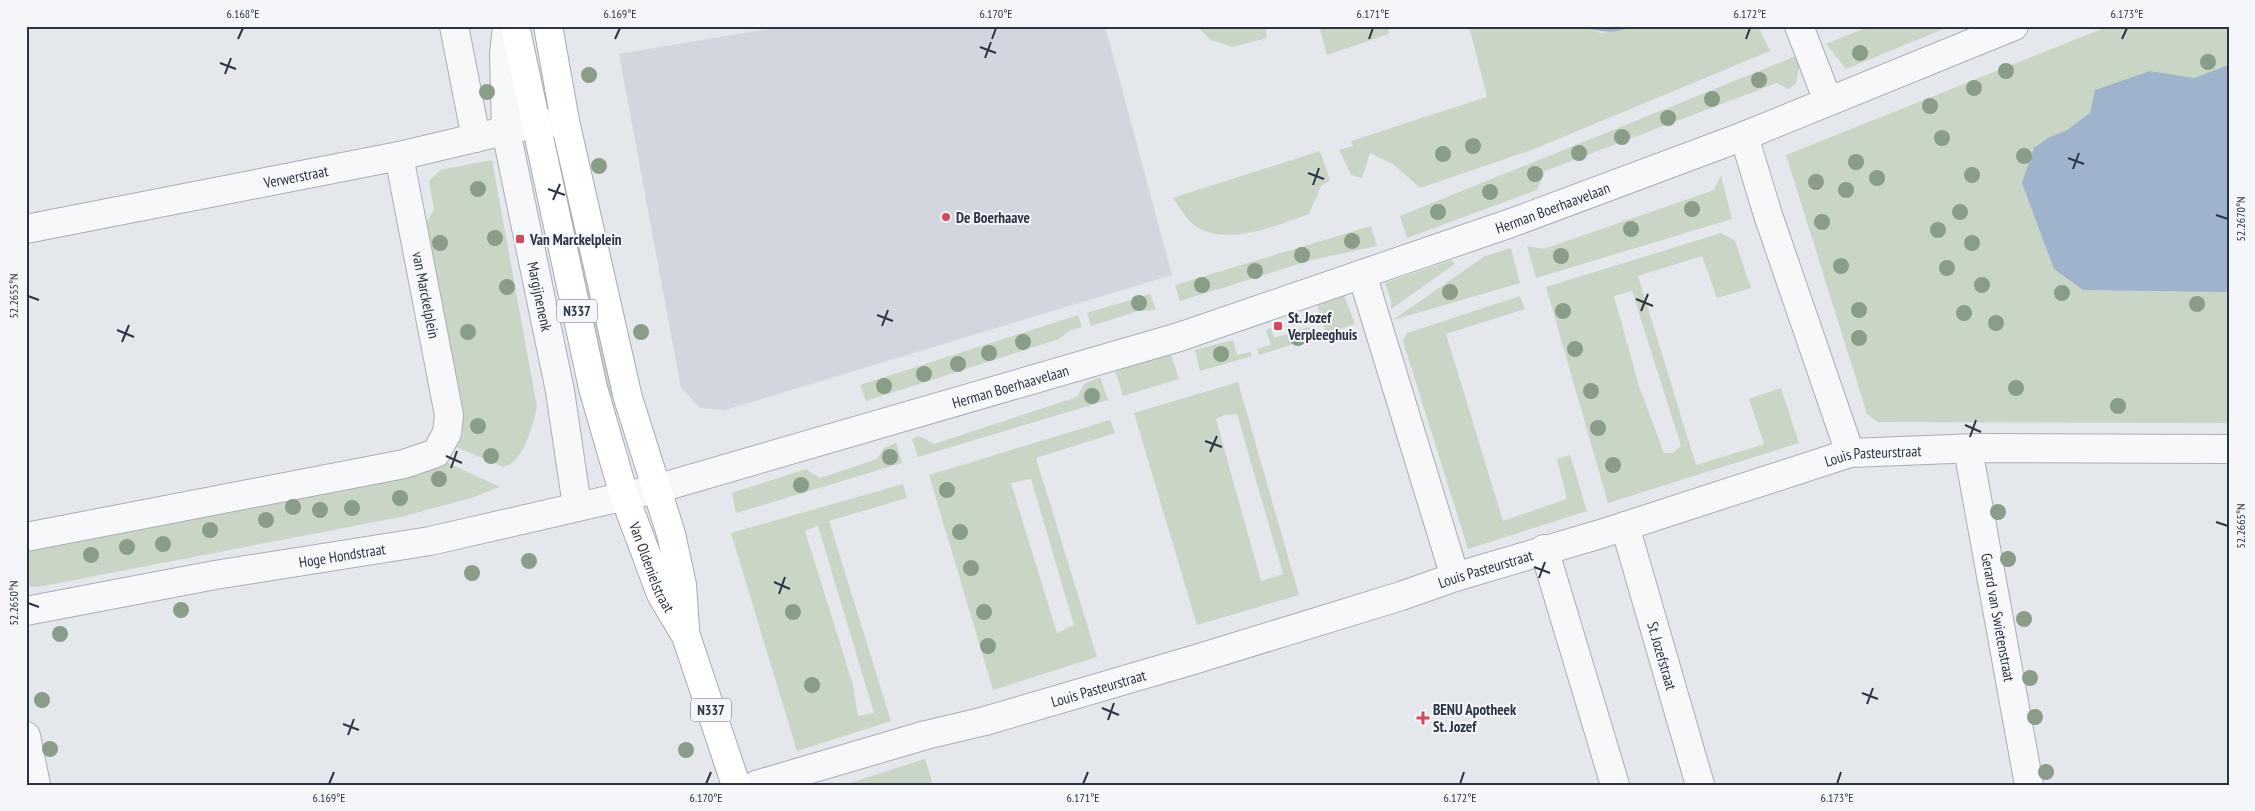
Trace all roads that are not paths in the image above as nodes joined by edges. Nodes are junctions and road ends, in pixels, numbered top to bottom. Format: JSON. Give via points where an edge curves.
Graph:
{"nodes":[{"id":1,"x":454,"y":26,"type":"edge"},
{"id":2,"x":507,"y":26,"type":"edge"},
{"id":3,"x":515,"y":26,"type":"edge"},
{"id":4,"x":548,"y":26,"type":"edge"},
{"id":5,"x":1798,"y":26,"type":"edge"},
{"id":6,"x":2014,"y":26,"type":"edge"},
{"id":7,"x":1828,"y":101,"type":"junction"},
{"id":8,"x":565,"y":121,"type":"junction"},
{"id":9,"x":538,"y":125,"type":"junction"},
{"id":10,"x":506,"y":131,"type":"junction"},
{"id":11,"x":1744,"y":136,"type":"junction"},
{"id":12,"x":476,"y":138,"type":"junction"},
{"id":13,"x":399,"y":156,"type":"junction"},
{"id":14,"x":26,"y":229,"type":"edge"},
{"id":15,"x":1362,"y":274,"type":"junction"},
{"id":16,"x":1968,"y":449,"type":"junction"},
{"id":17,"x":2229,"y":449,"type":"edge"},
{"id":18,"x":1850,"y":453,"type":"junction"},
{"id":19,"x":656,"y":489,"type":"junction"},
{"id":20,"x":624,"y":495,"type":"junction"},
{"id":21,"x":577,"y":506,"type":"junction"},
{"id":22,"x":1625,"y":526,"type":"junction"},
{"id":23,"x":26,"y":537,"type":"edge"},
{"id":24,"x":1544,"y":549,"type":"junction"},
{"id":25,"x":1455,"y":577,"type":"junction"},
{"id":26,"x":26,"y":611,"type":"edge"},
{"id":27,"x":686,"y":636,"type":"junction"},
{"id":28,"x":26,"y":736,"type":"edge"},
{"id":29,"x":768,"y":781,"type":"edge"},
{"id":30,"x":36,"y":785,"type":"edge"},
{"id":31,"x":736,"y":785,"type":"edge"},
{"id":32,"x":1615,"y":785,"type":"edge"},
{"id":33,"x":1700,"y":785,"type":"edge"},
{"id":34,"x":2028,"y":785,"type":"edge"}],
"edges":[{"from":1,"to":12,"type":"street"},
{"from":2,"to":10,"type":"street","name":"Margijnenenk","via":[[504,54]]},
{"from":3,"to":9,"type":"main road","number":"N337"},
{"from":4,"to":8,"type":"main road","number":"N337"},
{"from":5,"to":7,"type":"street"},
{"from":6,"to":7,"type":"street","name":"Herman Boerhaavelaan"},
{"from":7,"to":11,"type":"street","name":"Herman Boerhaavelaan"},
{"from":8,"to":9,"type":"street","name":"Verwerstraat"},
{"from":8,"to":19,"type":"main road","number":"N337","via":[[628,398]]},
{"from":9,"to":10,"type":"street","name":"Verwerstraat"},
{"from":9,"to":20,"type":"main road","number":"N337","via":[[593,388]]},
{"from":10,"to":12,"type":"street","name":"Verwerstraat"},
{"from":10,"to":21,"type":"street","name":"Margijnenenk","via":[[560,392]]},
{"from":11,"to":15,"type":"street","name":"Herman Boerhaavelaan","via":[[1457,243]]},
{"from":11,"to":18,"type":"street"},
{"from":12,"to":13,"type":"street","name":"Verwerstraat"},
{"from":13,"to":14,"type":"street","name":"Verwerstraat"},
{"from":13,"to":23,"type":"street","name":"van Marckelplein","via":[[449,415],[446,433],[436,453],[404,464]]},
{"from":15,"to":19,"type":"street","name":"Herman Boerhaavelaan","via":[[1179,337]]},
{"from":15,"to":25,"type":"street"},
{"from":16,"to":17,"type":"street","name":"Louis Pasteurstraat"},
{"from":16,"to":18,"type":"street","name":"Louis Pasteurstraat"},
{"from":16,"to":34,"type":"street","name":"Gerard van Swietenstraat"},
{"from":18,"to":22,"type":"street","name":"Louis Pasteurstraat"},
{"from":19,"to":20,"type":"street","name":"Hoge Hondstraat"},
{"from":19,"to":27,"type":"main road","name":"Van Oldenielstraat","number":"N337","via":[[671,534],[682,585]]},
{"from":20,"to":21,"type":"street","name":"Hoge Hondstraat"},
{"from":20,"to":27,"type":"main road","name":"Van Oldenielstraat","number":"N337","via":[[661,594]]},
{"from":21,"to":26,"type":"street","name":"Hoge Hondstraat","via":[[430,541],[215,575]]},
{"from":22,"to":24,"type":"street","name":"Louis Pasteurstraat"},
{"from":22,"to":33,"type":"street","name":"St. Jozefstraat"},
{"from":24,"to":25,"type":"street","name":"Louis Pasteurstraat"},
{"from":24,"to":32,"type":"street"},
{"from":25,"to":29,"type":"street","name":"Louis Pasteurstraat","via":[[1174,666]]},
{"from":27,"to":31,"type":"main road","name":"Van Oldenielstraat","number":"N337"},
{"from":28,"to":30,"type":"street"}]}
